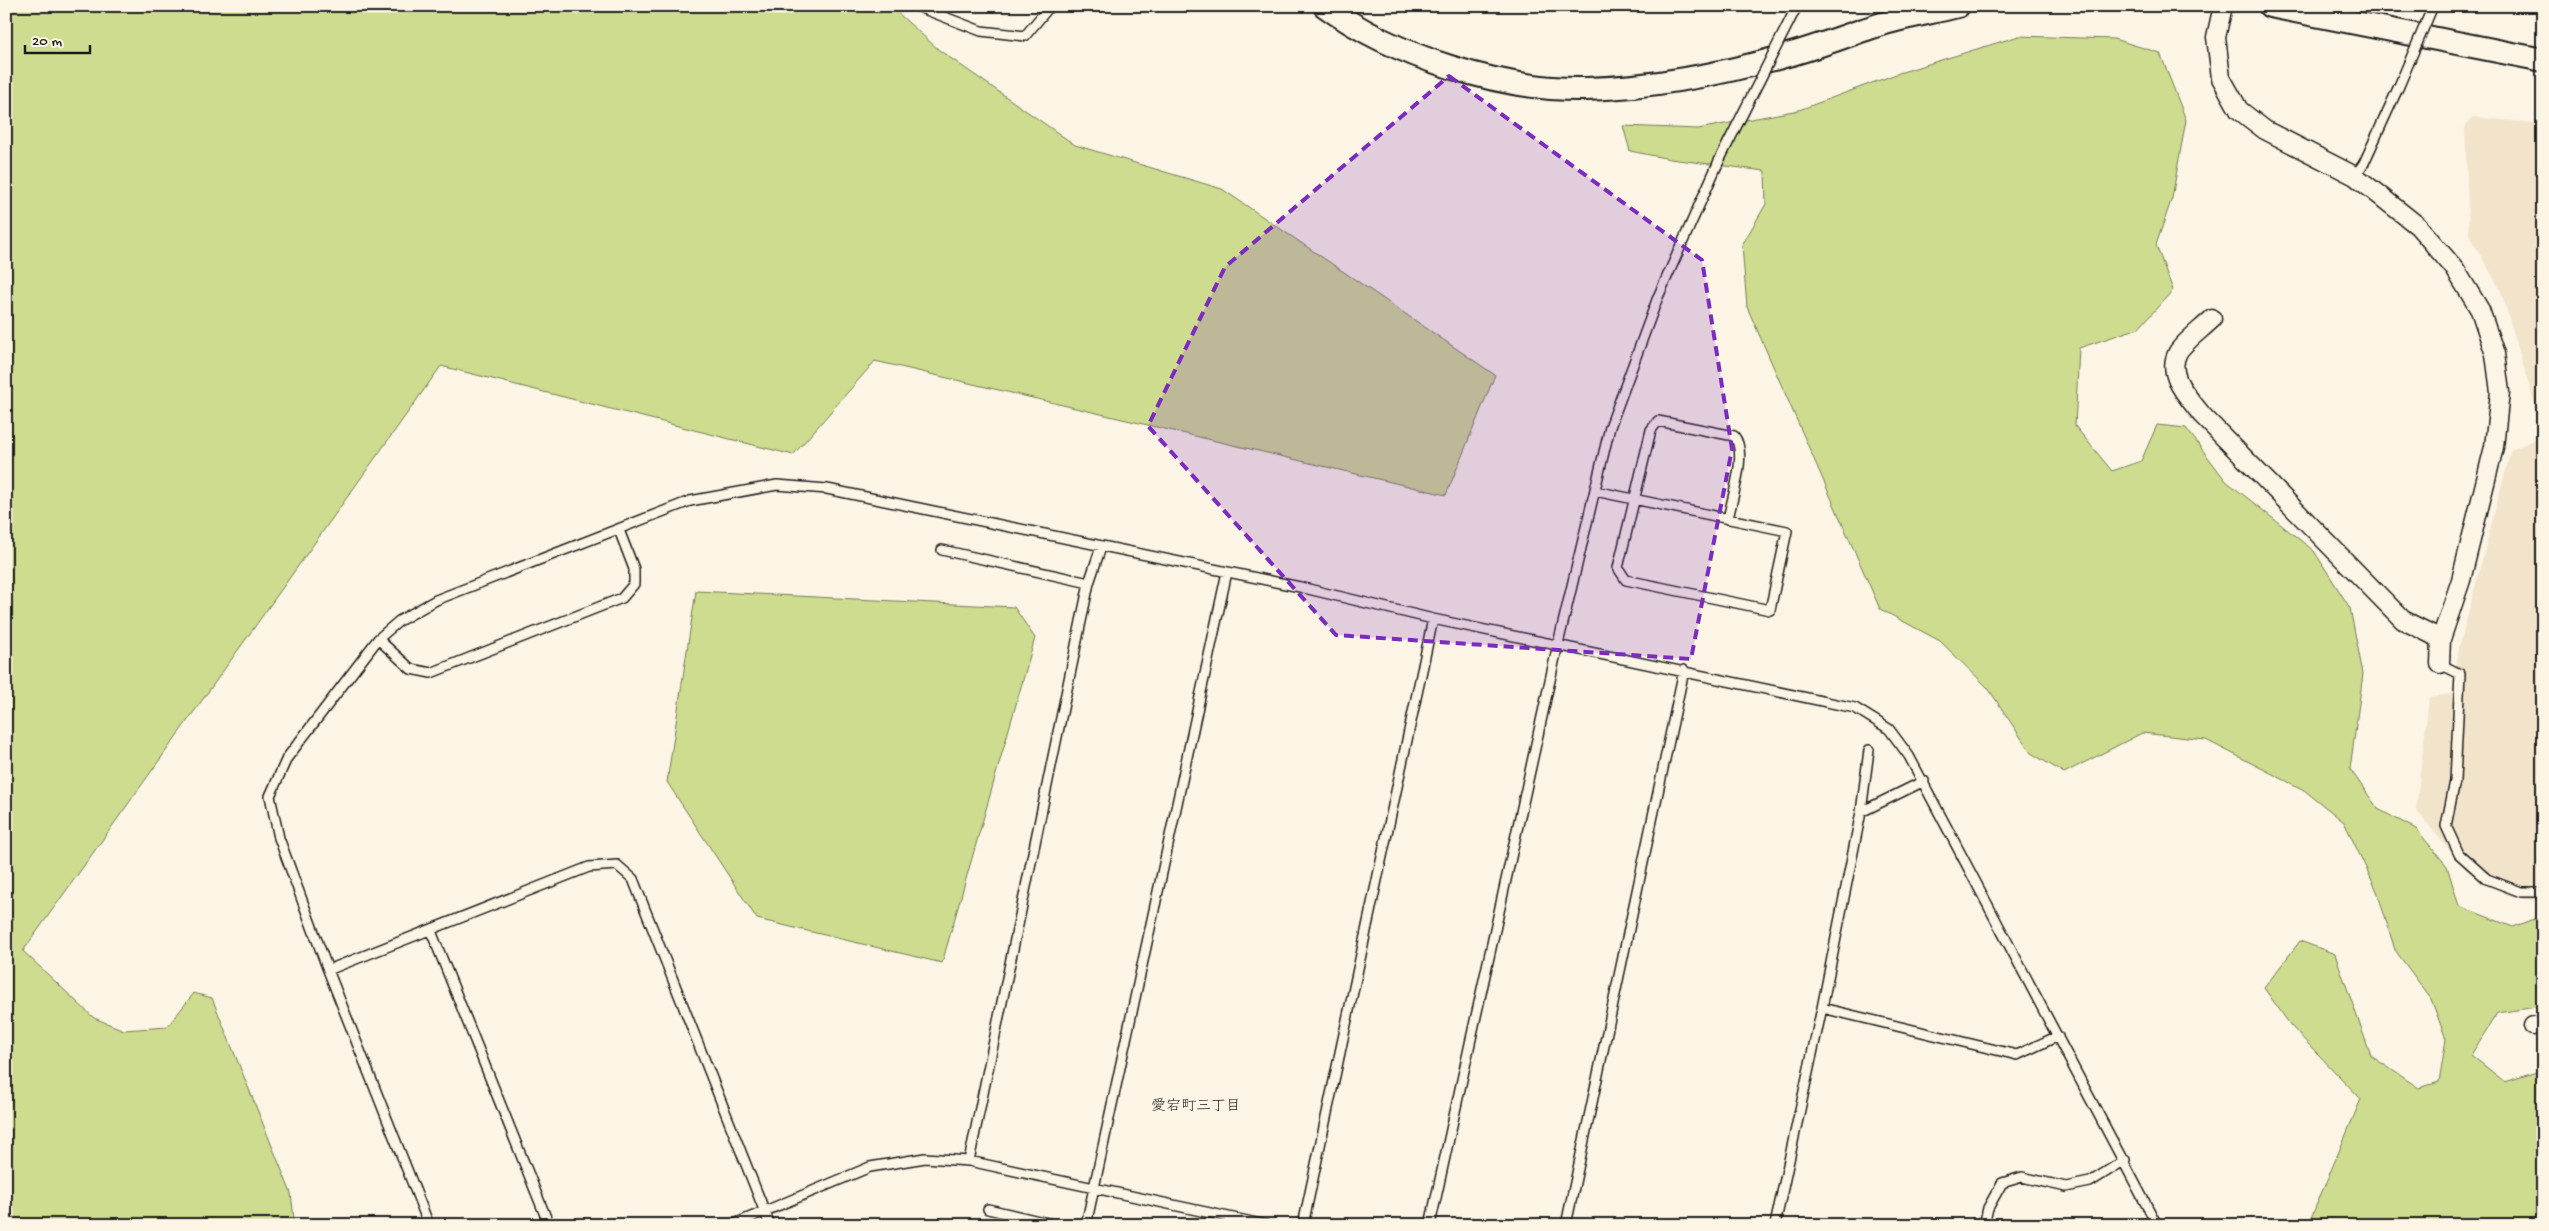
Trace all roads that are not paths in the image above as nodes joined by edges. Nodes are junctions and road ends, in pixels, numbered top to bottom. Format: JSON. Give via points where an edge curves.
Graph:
{"nodes":[{"id":1,"x":916,"y":6,"type":"edge"},
{"id":2,"x":1050,"y":6,"type":"edge"},
{"id":3,"x":1325,"y":6,"type":"edge"},
{"id":4,"x":1797,"y":6,"type":"edge"},
{"id":5,"x":1958,"y":6,"type":"edge"},
{"id":6,"x":2223,"y":6,"type":"edge"},
{"id":7,"x":2270,"y":6,"type":"edge"},
{"id":8,"x":2433,"y":6,"type":"edge"},
{"id":9,"x":2543,"y":60,"type":"edge"},
{"id":10,"x":2355,"y":176,"type":"junction"},
{"id":11,"x":2212,"y":319,"type":"dead end"},
{"id":12,"x":1595,"y":491,"type":"junction"},
{"id":13,"x":1635,"y":499,"type":"junction"},
{"id":14,"x":1728,"y":519,"type":"junction"},
{"id":15,"x":619,"y":530,"type":"junction"},
{"id":16,"x":1101,"y":547,"type":"junction"},
{"id":17,"x":942,"y":550,"type":"dead end"},
{"id":18,"x":1227,"y":572,"type":"junction"},
{"id":19,"x":1089,"y":583,"type":"junction"},
{"id":20,"x":1434,"y":618,"type":"junction"},
{"id":21,"x":378,"y":639,"type":"junction"},
{"id":22,"x":2442,"y":639,"type":"junction"},
{"id":23,"x":1558,"y":644,"type":"junction"},
{"id":24,"x":2440,"y":664,"type":"joint"},
{"id":25,"x":1684,"y":670,"type":"junction"},
{"id":26,"x":1869,"y":750,"type":"dead end"},
{"id":27,"x":1924,"y":781,"type":"junction"},
{"id":28,"x":1860,"y":812,"type":"junction"},
{"id":29,"x":2543,"y":892,"type":"edge"},
{"id":30,"x":432,"y":930,"type":"junction"},
{"id":31,"x":328,"y":970,"type":"junction"},
{"id":32,"x":1822,"y":1008,"type":"junction"},
{"id":33,"x":2058,"y":1036,"type":"junction"},
{"id":34,"x":2125,"y":1160,"type":"junction"},
{"id":35,"x":969,"y":1161,"type":"junction"},
{"id":36,"x":1093,"y":1187,"type":"junction"},
{"id":37,"x":988,"y":1209,"type":"dead end"},
{"id":38,"x":765,"y":1211,"type":"junction"},
{"id":39,"x":429,"y":1225,"type":"edge"},
{"id":40,"x":549,"y":1225,"type":"edge"},
{"id":41,"x":732,"y":1225,"type":"edge"},
{"id":42,"x":770,"y":1225,"type":"edge"},
{"id":43,"x":1056,"y":1225,"type":"edge"},
{"id":44,"x":1086,"y":1225,"type":"edge"},
{"id":45,"x":1266,"y":1225,"type":"edge"},
{"id":46,"x":1303,"y":1225,"type":"edge"},
{"id":47,"x":1430,"y":1225,"type":"edge"},
{"id":48,"x":1566,"y":1225,"type":"edge"},
{"id":49,"x":1775,"y":1225,"type":"edge"},
{"id":50,"x":1984,"y":1225,"type":"edge"},
{"id":51,"x":2157,"y":1225,"type":"edge"}],
"edges":[{"from":1,"to":2,"type":"lane","via":[[981,31],[1025,36]]},
{"from":3,"to":5,"type":"street","via":[[1391,44],[1435,63],[1533,85],[1585,89],[1638,86],[1730,70],[1886,23]]},
{"from":4,"to":12,"type":"lane","bridge":true,"via":[[1719,161],[1654,306],[1610,427]]},
{"from":6,"to":10,"type":"street","via":[[2216,37],[2221,78],[2239,110],[2265,130]]},
{"from":7,"to":9,"type":"street"},
{"from":8,"to":10,"type":"lane","bridge":true,"via":[[2364,163]]},
{"from":10,"to":22,"type":"street","via":[[2418,226],[2455,269],[2480,310],[2496,354],[2500,392],[2494,447],[2461,580]]},
{"from":11,"to":22,"type":"street","via":[[2178,352],[2174,370],[2179,386],[2202,415],[2404,620]]},
{"from":12,"to":13,"type":"lane"},
{"from":12,"to":23,"type":"lane"},
{"from":13,"to":14,"type":"lane"},
{"from":13,"to":14,"type":"lane","via":[[1651,430],[1658,421],[1734,436],[1741,454]]},
{"from":13,"to":14,"type":"lane","via":[[1618,568],[1626,580],[1770,610],[1787,531]]},
{"from":15,"to":16,"type":"lane","via":[[690,502],[777,485],[827,489]]},
{"from":15,"to":21,"type":"lane","via":[[436,600],[399,621]]},
{"from":15,"to":21,"type":"lane","via":[[634,569],[634,584],[622,598],[431,674],[411,669]]},
{"from":16,"to":18,"type":"lane"},
{"from":16,"to":19,"type":"lane"},
{"from":17,"to":19,"type":"lane"},
{"from":18,"to":20,"type":"lane"},
{"from":18,"to":36,"type":"lane"},
{"from":19,"to":35,"type":"lane"},
{"from":20,"to":23,"type":"lane"},
{"from":20,"to":46,"type":"lane"},
{"from":21,"to":31,"type":"lane","via":[[287,758],[270,796],[279,838]]},
{"from":22,"to":24,"type":"street"},
{"from":23,"to":25,"type":"lane"},
{"from":23,"to":47,"type":"lane"},
{"from":24,"to":29,"type":"lane","via":[[2460,674],[2455,781],[2446,826],[2459,854],[2487,879],[2521,892]]},
{"from":25,"to":27,"type":"lane","via":[[1855,708],[1889,729]]},
{"from":25,"to":48,"type":"lane"},
{"from":26,"to":28,"type":"lane"},
{"from":27,"to":28,"type":"lane"},
{"from":27,"to":33,"type":"lane"},
{"from":28,"to":32,"type":"lane"},
{"from":30,"to":31,"type":"lane"},
{"from":30,"to":38,"type":"lane","via":[[589,866],[616,865],[633,878]]},
{"from":30,"to":40,"type":"lane"},
{"from":31,"to":39,"type":"lane"},
{"from":32,"to":33,"type":"lane","via":[[2017,1055]]},
{"from":32,"to":49,"type":"lane"},
{"from":33,"to":34,"type":"lane"},
{"from":34,"to":50,"type":"lane","via":[[2090,1182],[2066,1187],[2022,1177],[2002,1183],[1988,1208]]},
{"from":34,"to":51,"type":"lane"},
{"from":35,"to":36,"type":"lane"},
{"from":35,"to":38,"type":"lane","via":[[925,1158],[870,1167]]},
{"from":36,"to":44,"type":"lane"},
{"from":36,"to":45,"type":"lane"},
{"from":37,"to":43,"type":"lane"},
{"from":38,"to":41,"type":"lane"},
{"from":38,"to":42,"type":"lane"}]}
